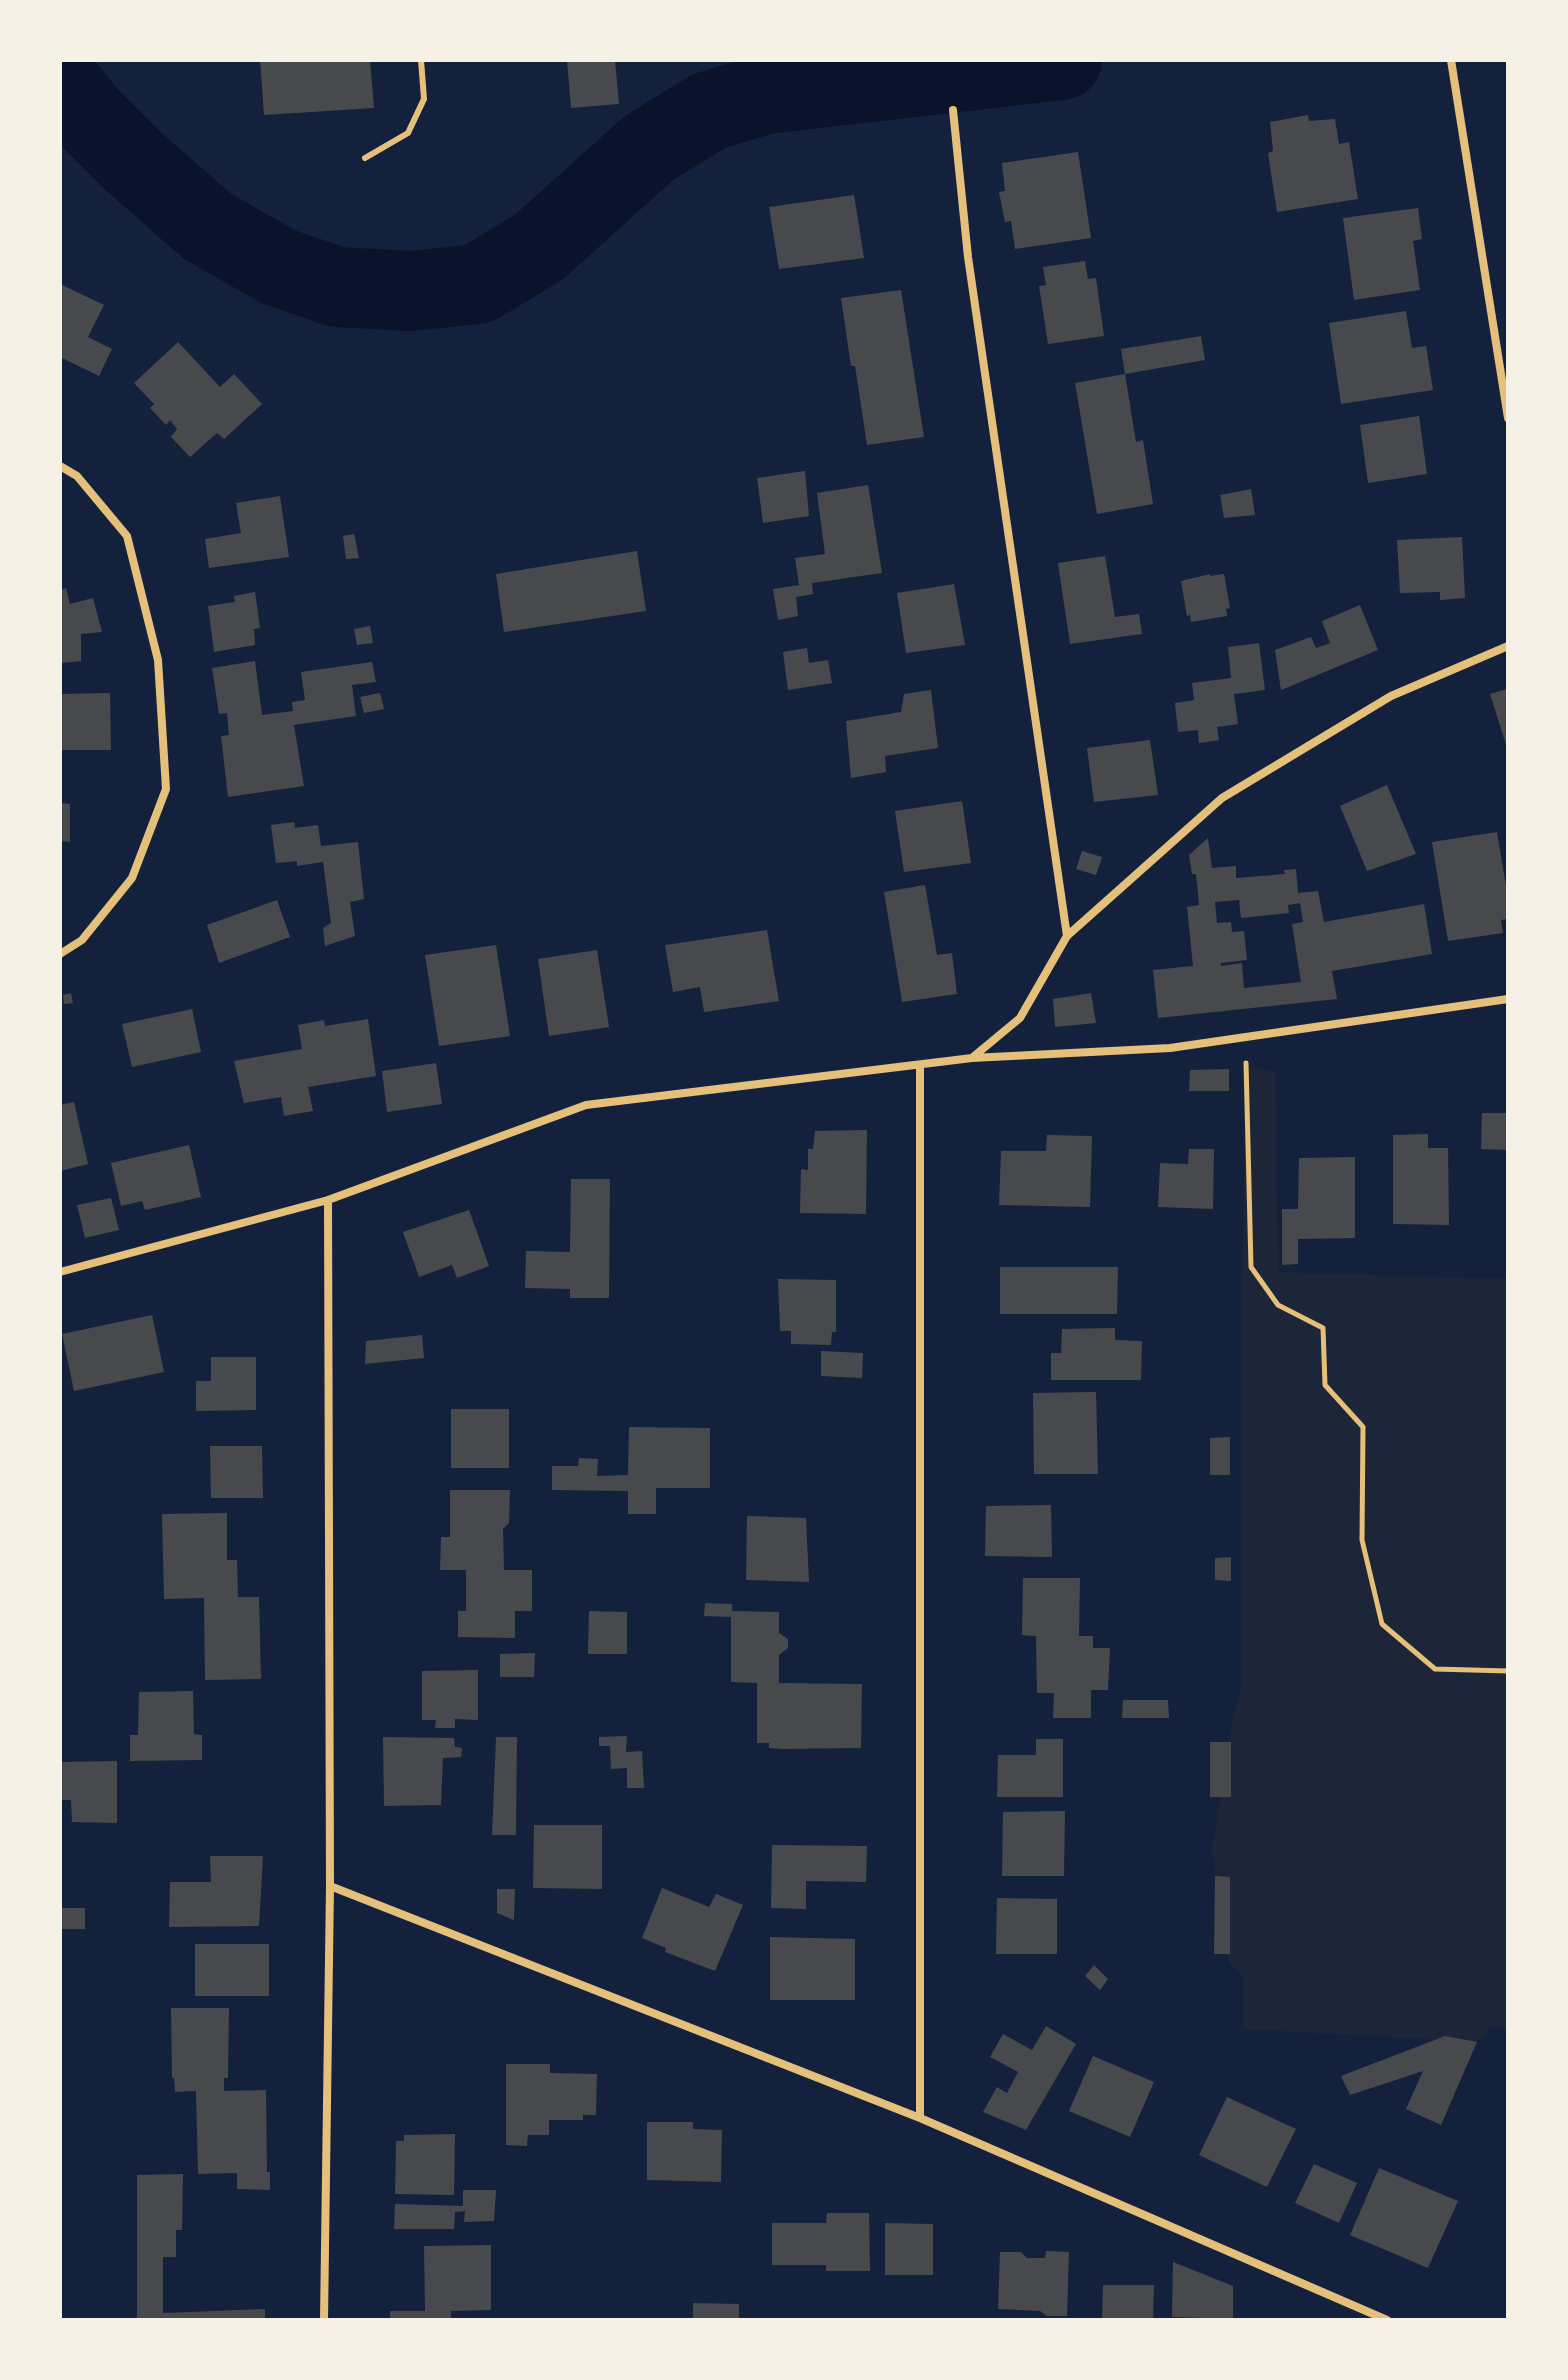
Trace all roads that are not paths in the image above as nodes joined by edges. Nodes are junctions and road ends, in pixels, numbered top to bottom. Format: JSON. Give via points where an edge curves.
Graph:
{"nodes":[{"id":1,"x":421,"y":60,"type":"edge"},
{"id":2,"x":1451,"y":60,"type":"edge"},
{"id":3,"x":953,"y":110,"type":"dead end"},
{"id":4,"x":365,"y":158,"type":"dead end"},
{"id":5,"x":1508,"y":418,"type":"edge"},
{"id":6,"x":60,"y":466,"type":"edge"},
{"id":7,"x":1508,"y":646,"type":"edge"},
{"id":8,"x":1067,"y":936,"type":"junction"},
{"id":9,"x":60,"y":954,"type":"edge"},
{"id":10,"x":1508,"y":999,"type":"edge"},
{"id":11,"x":972,"y":1058,"type":"junction"},
{"id":12,"x":920,"y":1065,"type":"junction"},
{"id":13,"x":328,"y":1200,"type":"junction"},
{"id":14,"x":60,"y":1272,"type":"edge"},
{"id":15,"x":330,"y":1886,"type":"junction"},
{"id":16,"x":920,"y":2118,"type":"junction"},
{"id":17,"x":324,"y":2320,"type":"edge"},
{"id":18,"x":1387,"y":2320,"type":"edge"}],
"edges":[{"from":1,"to":4,"type":"lane","via":[[424,99],[408,133]]},
{"from":2,"to":5,"type":"street"},
{"from":3,"to":8,"type":"street","via":[[968,257]]},
{"from":6,"to":9,"type":"street","via":[[77,476],[127,536],[158,660],[166,789],[132,878],[82,940]]},
{"from":7,"to":8,"type":"street","via":[[1391,696],[1222,798]]},
{"from":8,"to":11,"type":"street","via":[[1020,1018]]},
{"from":10,"to":11,"type":"street","via":[[1170,1048]]},
{"from":11,"to":12,"type":"street"},
{"from":12,"to":13,"type":"street","via":[[586,1105]]},
{"from":12,"to":16,"type":"street"},
{"from":13,"to":14,"type":"street"},
{"from":13,"to":15,"type":"street"},
{"from":15,"to":16,"type":"street"},
{"from":15,"to":17,"type":"street"},
{"from":16,"to":18,"type":"street"}]}
